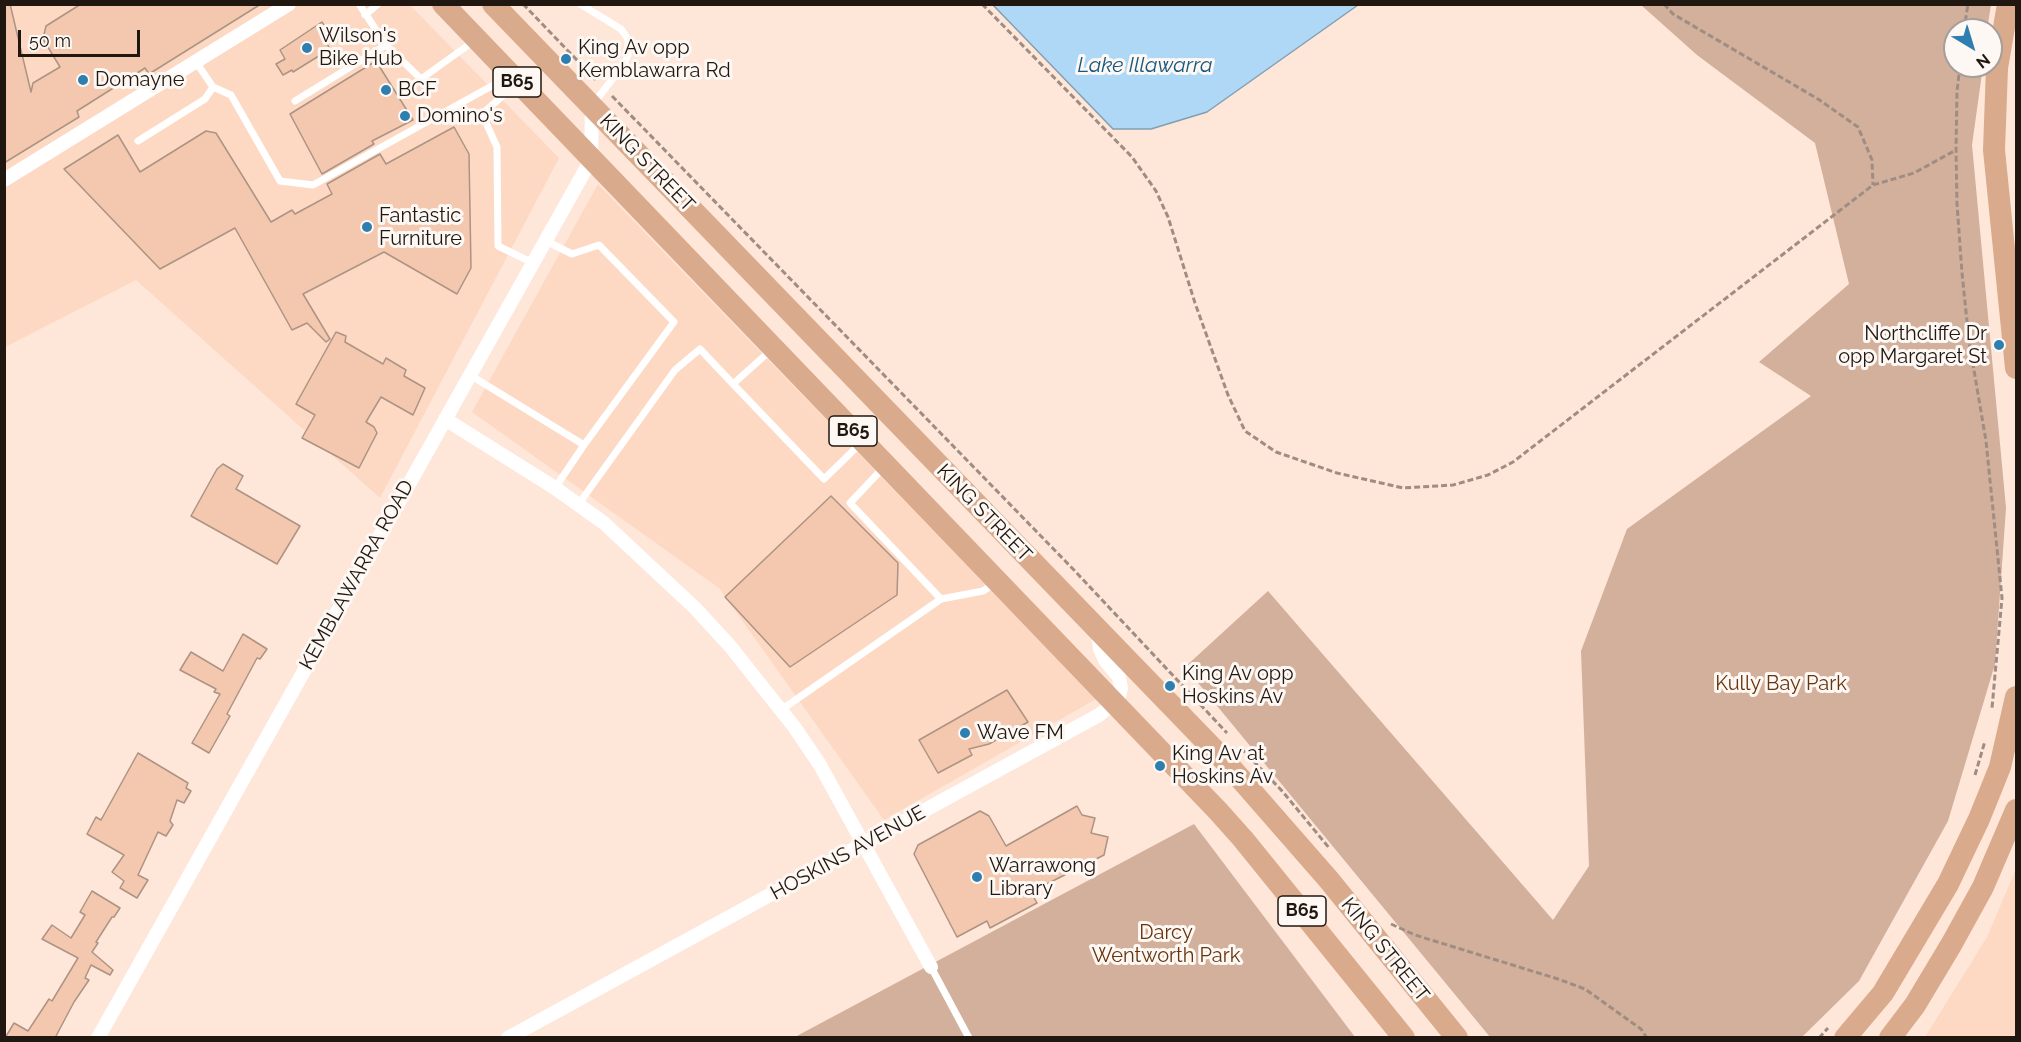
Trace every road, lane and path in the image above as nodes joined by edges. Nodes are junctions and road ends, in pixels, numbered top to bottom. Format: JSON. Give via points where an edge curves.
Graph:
{"nodes":[{"id":1,"x":289,"y":4,"type":"edge"},
{"id":2,"x":359,"y":4,"type":"edge"},
{"id":3,"x":378,"y":4,"type":"edge"},
{"id":4,"x":443,"y":4,"type":"edge"},
{"id":5,"x":493,"y":4,"type":"edge"},
{"id":6,"x":524,"y":4,"type":"edge"},
{"id":7,"x":580,"y":4,"type":"edge"},
{"id":8,"x":982,"y":4,"type":"edge"},
{"id":9,"x":1664,"y":4,"type":"edge"},
{"id":10,"x":2008,"y":4,"type":"edge"},
{"id":11,"x":365,"y":15,"type":"junction"},
{"id":12,"x":477,"y":39,"type":"junction"},
{"id":13,"x":386,"y":45,"type":"junction"},
{"id":14,"x":196,"y":62,"type":"junction"},
{"id":15,"x":513,"y":77,"type":"junction"},
{"id":16,"x":1959,"y":78,"type":"edge"},
{"id":17,"x":213,"y":87,"type":"junction"},
{"id":18,"x":598,"y":98,"type":"junction"},
{"id":19,"x":295,"y":101,"type":"dead end"},
{"id":20,"x":138,"y":141,"type":"dead end"},
{"id":21,"x":1956,"y":150,"type":"junction"},
{"id":22,"x":591,"y":159,"type":"junction"},
{"id":23,"x":4,"y":180,"type":"edge"},
{"id":24,"x":1873,"y":185,"type":"junction"},
{"id":25,"x":546,"y":241,"type":"junction"},
{"id":26,"x":533,"y":264,"type":"junction"},
{"id":27,"x":773,"y":348,"type":"junction"},
{"id":28,"x":2016,"y":368,"type":"edge"},
{"id":29,"x":470,"y":375,"type":"junction"},
{"id":30,"x":733,"y":384,"type":"junction"},
{"id":31,"x":445,"y":419,"type":"junction"},
{"id":32,"x":863,"y":441,"type":"junction"},
{"id":33,"x":584,"y":445,"type":"junction"},
{"id":34,"x":886,"y":465,"type":"junction"},
{"id":35,"x":555,"y":488,"type":"junction"},
{"id":36,"x":578,"y":505,"type":"junction"},
{"id":37,"x":997,"y":581,"type":"junction"},
{"id":38,"x":941,"y":599,"type":"junction"},
{"id":39,"x":1098,"y":630,"type":"junction"},
{"id":40,"x":2016,"y":697,"type":"edge"},
{"id":41,"x":1114,"y":703,"type":"junction"},
{"id":42,"x":1992,"y":709,"type":"dead end"},
{"id":43,"x":781,"y":710,"type":"junction"},
{"id":44,"x":1988,"y":731,"type":"dead end"},
{"id":45,"x":1229,"y":735,"type":"dead end"},
{"id":46,"x":1237,"y":743,"type":"dead end"},
{"id":47,"x":1975,"y":775,"type":"dead end"},
{"id":48,"x":2016,"y":810,"type":"edge"},
{"id":49,"x":865,"y":844,"type":"junction"},
{"id":50,"x":1333,"y":853,"type":"dead end"},
{"id":51,"x":1387,"y":919,"type":"dead end"},
{"id":52,"x":932,"y":967,"type":"joint"},
{"id":53,"x":1839,"y":1030,"type":"edge"},
{"id":54,"x":98,"y":1038,"type":"edge"},
{"id":55,"x":508,"y":1038,"type":"edge"},
{"id":56,"x":969,"y":1038,"type":"edge"},
{"id":57,"x":1404,"y":1038,"type":"edge"},
{"id":58,"x":1457,"y":1038,"type":"edge"},
{"id":59,"x":1647,"y":1038,"type":"edge"},
{"id":60,"x":1819,"y":1038,"type":"edge"},
{"id":61,"x":1890,"y":1038,"type":"edge"}],
"edges":[{"from":1,"to":14,"type":"street"},
{"from":2,"to":11,"type":"lane"},
{"from":3,"to":11,"type":"lane"},
{"from":4,"to":12,"type":"main road","name":"KING STREET","number":"B65"},
{"from":5,"to":18,"type":"main road","name":"KING STREET","number":"B65"},
{"from":6,"to":18,"type":"path"},
{"from":7,"to":18,"type":"lane","via":[[621,29],[628,39],[624,64]]},
{"from":8,"to":24,"type":"path","via":[[1132,157],[1156,191],[1228,395],[1245,430],[1276,452],[1337,473],[1403,488],[1453,485],[1514,462]]},
{"from":9,"to":24,"type":"path","via":[[1673,14],[1818,99],[1858,128],[1872,160]]},
{"from":10,"to":28,"type":"main road","via":[[1997,68],[1994,150]]},
{"from":11,"to":13,"type":"lane"},
{"from":12,"to":13,"type":"lane","via":[[421,79]]},
{"from":12,"to":15,"type":"main road","name":"KING STREET","number":"B65"},
{"from":13,"to":19,"type":"lane"},
{"from":14,"to":17,"type":"lane"},
{"from":14,"to":23,"type":"street"},
{"from":15,"to":17,"type":"lane","via":[[314,185],[280,181],[231,95]]},
{"from":15,"to":22,"type":"main road","name":"KING STREET","number":"B65"},
{"from":15,"to":26,"type":"lane","via":[[506,93],[482,114],[497,147],[498,246]]},
{"from":16,"to":21,"type":"path"},
{"from":17,"to":20,"type":"lane","via":[[204,99]]},
{"from":18,"to":22,"type":"street","name":"KEMBLAWARRA ROAD"},
{"from":18,"to":39,"type":"main road","name":"KING STREET","number":"B65"},
{"from":18,"to":45,"type":"path","via":[[1065,561]]},
{"from":21,"to":24,"type":"path","via":[[1914,173]]},
{"from":21,"to":42,"type":"path","via":[[1962,273],[1986,441],[2002,598]]},
{"from":22,"to":25,"type":"street","name":"KEMBLAWARRA ROAD"},
{"from":22,"to":27,"type":"main road","name":"KING STREET","number":"B65"},
{"from":25,"to":26,"type":"street","name":"KEMBLAWARRA ROAD"},
{"from":25,"to":33,"type":"lane","via":[[572,254],[599,245],[674,322]]},
{"from":26,"to":29,"type":"street","name":"KEMBLAWARRA ROAD"},
{"from":27,"to":30,"type":"lane"},
{"from":27,"to":32,"type":"main road","name":"KING STREET","number":"B65"},
{"from":29,"to":31,"type":"street","name":"KEMBLAWARRA ROAD"},
{"from":29,"to":33,"type":"lane"},
{"from":30,"to":32,"type":"lane","via":[[824,479]]},
{"from":30,"to":36,"type":"lane","via":[[700,349],[675,370]]},
{"from":31,"to":35,"type":"street"},
{"from":31,"to":54,"type":"street","name":"KEMBLAWARRA ROAD"},
{"from":32,"to":34,"type":"main road","name":"KING STREET","number":"B65"},
{"from":33,"to":35,"type":"lane"},
{"from":34,"to":37,"type":"main road","name":"KING STREET","number":"B65"},
{"from":34,"to":38,"type":"lane","via":[[850,503]]},
{"from":35,"to":36,"type":"street"},
{"from":36,"to":43,"type":"street","via":[[624,540],[694,608]]},
{"from":37,"to":38,"type":"lane","via":[[983,591]]},
{"from":37,"to":41,"type":"main road","name":"KING STREET","number":"B65"},
{"from":38,"to":43,"type":"lane"},
{"from":39,"to":41,"type":"street","via":[[1100,649],[1119,677],[1121,688]]},
{"from":39,"to":58,"type":"main road","name":"KING STREET","number":"B65","via":[[1257,796]]},
{"from":40,"to":53,"type":"main road","via":[[2000,767],[1948,884],[1883,993]]},
{"from":41,"to":49,"type":"street","name":"HOSKINS AVENUE","via":[[1099,715]]},
{"from":41,"to":57,"type":"main road","name":"KING STREET","number":"B65","via":[[1243,839]]},
{"from":43,"to":49,"type":"street","via":[[820,765]]},
{"from":44,"to":47,"type":"path"},
{"from":46,"to":50,"type":"path"},
{"from":48,"to":61,"type":"main road","via":[[1983,887],[1951,945]]},
{"from":49,"to":52,"type":"street"},
{"from":49,"to":55,"type":"street","name":"HOSKINS AVENUE"},
{"from":51,"to":59,"type":"path","via":[[1415,935],[1585,989],[1641,1029]]},
{"from":52,"to":56,"type":"lane"},
{"from":53,"to":60,"type":"path"}]}
